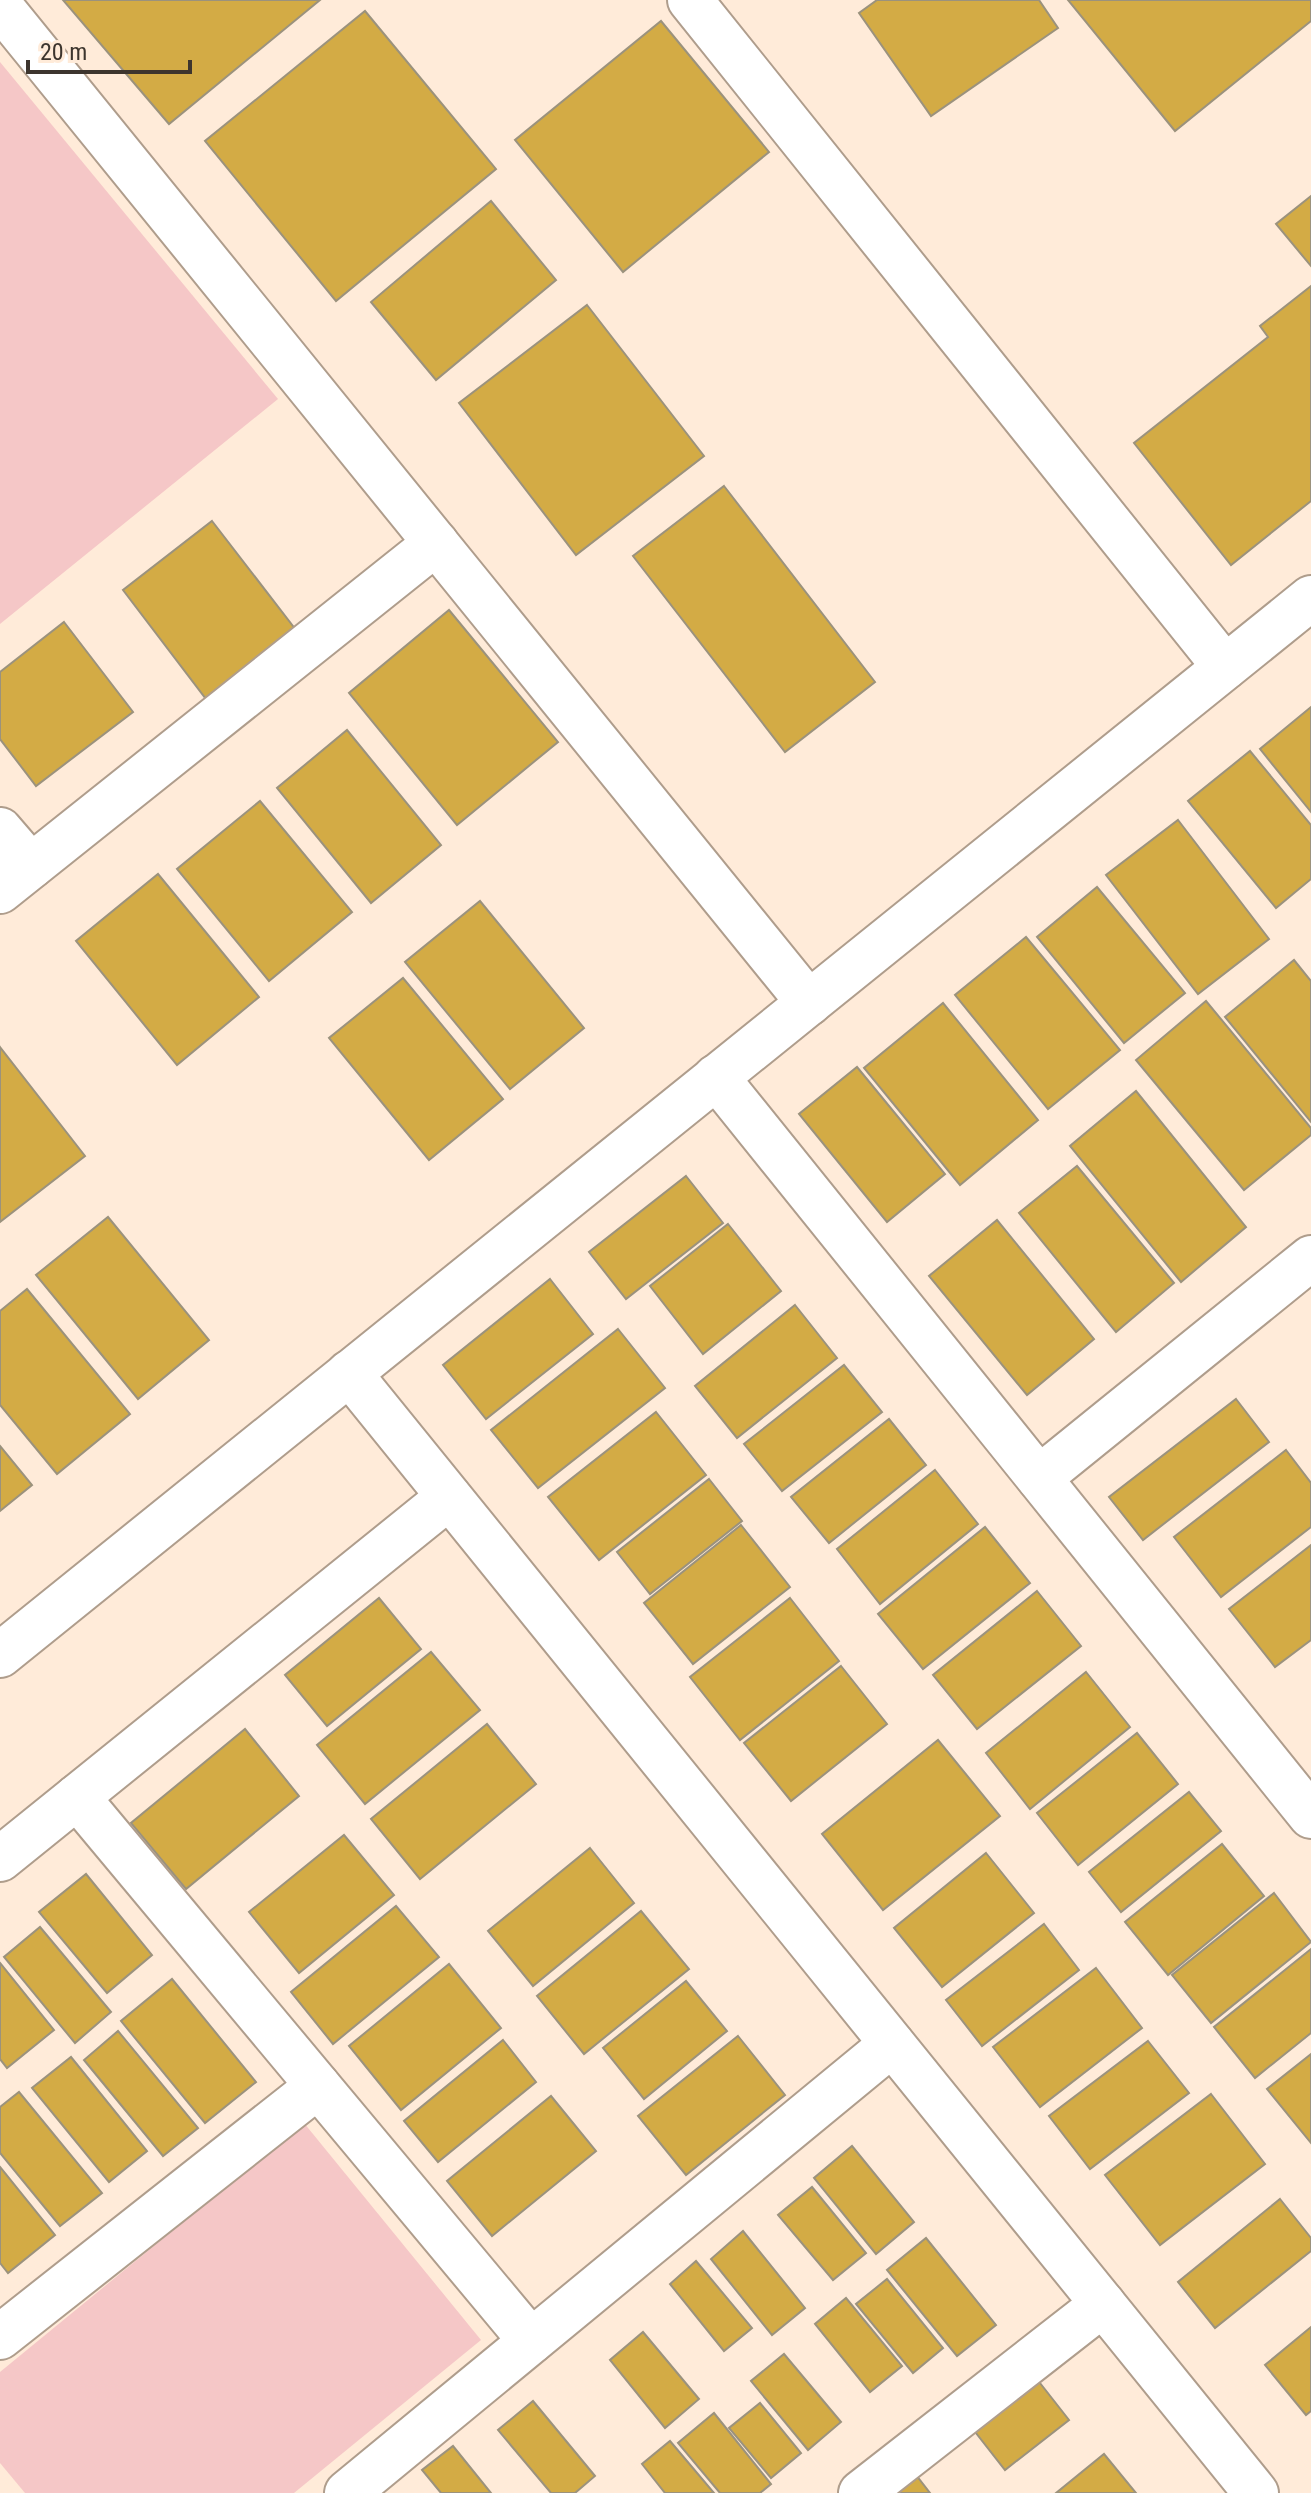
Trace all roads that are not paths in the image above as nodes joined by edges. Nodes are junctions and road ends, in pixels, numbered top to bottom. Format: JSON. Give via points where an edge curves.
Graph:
{"nodes":[{"id":1,"x":690,"y":0,"type":"edge"},
{"id":2,"x":0,"y":6,"type":"edge"},
{"id":3,"x":436,"y":543,"type":"junction"},
{"id":4,"x":1311,"y":598,"type":"edge"},
{"id":5,"x":1225,"y":667,"type":"junction"},
{"id":6,"x":0,"y":830,"type":"edge"},
{"id":7,"x":16,"y":878,"type":"edge"},
{"id":8,"x":809,"y":1003,"type":"junction"},
{"id":9,"x":716,"y":1077,"type":"junction"},
{"id":10,"x":1311,"y":1258,"type":"edge"},
{"id":11,"x":349,"y":1373,"type":"junction"},
{"id":12,"x":1039,"y":1478,"type":"junction"},
{"id":13,"x":449,"y":1497,"type":"junction"},
{"id":14,"x":0,"y":1655,"type":"edge"},
{"id":15,"x":77,"y":1797,"type":"junction"},
{"id":16,"x":1311,"y":1816,"type":"edge"},
{"id":17,"x":0,"y":1859,"type":"edge"},
{"id":18,"x":892,"y":2044,"type":"junction"},
{"id":19,"x":318,"y":2086,"type":"junction"},
{"id":20,"x":1103,"y":2304,"type":"junction"},
{"id":21,"x":0,"y":2337,"type":"edge"},
{"id":22,"x":531,"y":2341,"type":"junction"},
{"id":23,"x":347,"y":2493,"type":"edge"},
{"id":24,"x":861,"y":2493,"type":"edge"},
{"id":25,"x":1256,"y":2493,"type":"edge"}],
"edges":[{"from":1,"to":5,"type":"street"},
{"from":2,"to":3,"type":"street"},
{"from":3,"to":7,"type":"street"},
{"from":3,"to":8,"type":"street"},
{"from":4,"to":5,"type":"street"},
{"from":5,"to":8,"type":"street"},
{"from":6,"to":7,"type":"street"},
{"from":8,"to":9,"type":"street"},
{"from":9,"to":11,"type":"street"},
{"from":9,"to":12,"type":"street"},
{"from":10,"to":12,"type":"street"},
{"from":11,"to":13,"type":"street"},
{"from":11,"to":14,"type":"street"},
{"from":12,"to":16,"type":"street"},
{"from":13,"to":15,"type":"street"},
{"from":13,"to":18,"type":"street"},
{"from":15,"to":17,"type":"street"},
{"from":15,"to":19,"type":"street"},
{"from":18,"to":20,"type":"street"},
{"from":18,"to":22,"type":"street"},
{"from":19,"to":21,"type":"street"},
{"from":19,"to":22,"type":"street"},
{"from":20,"to":24,"type":"street"},
{"from":20,"to":25,"type":"street"},
{"from":22,"to":23,"type":"street"}]}
